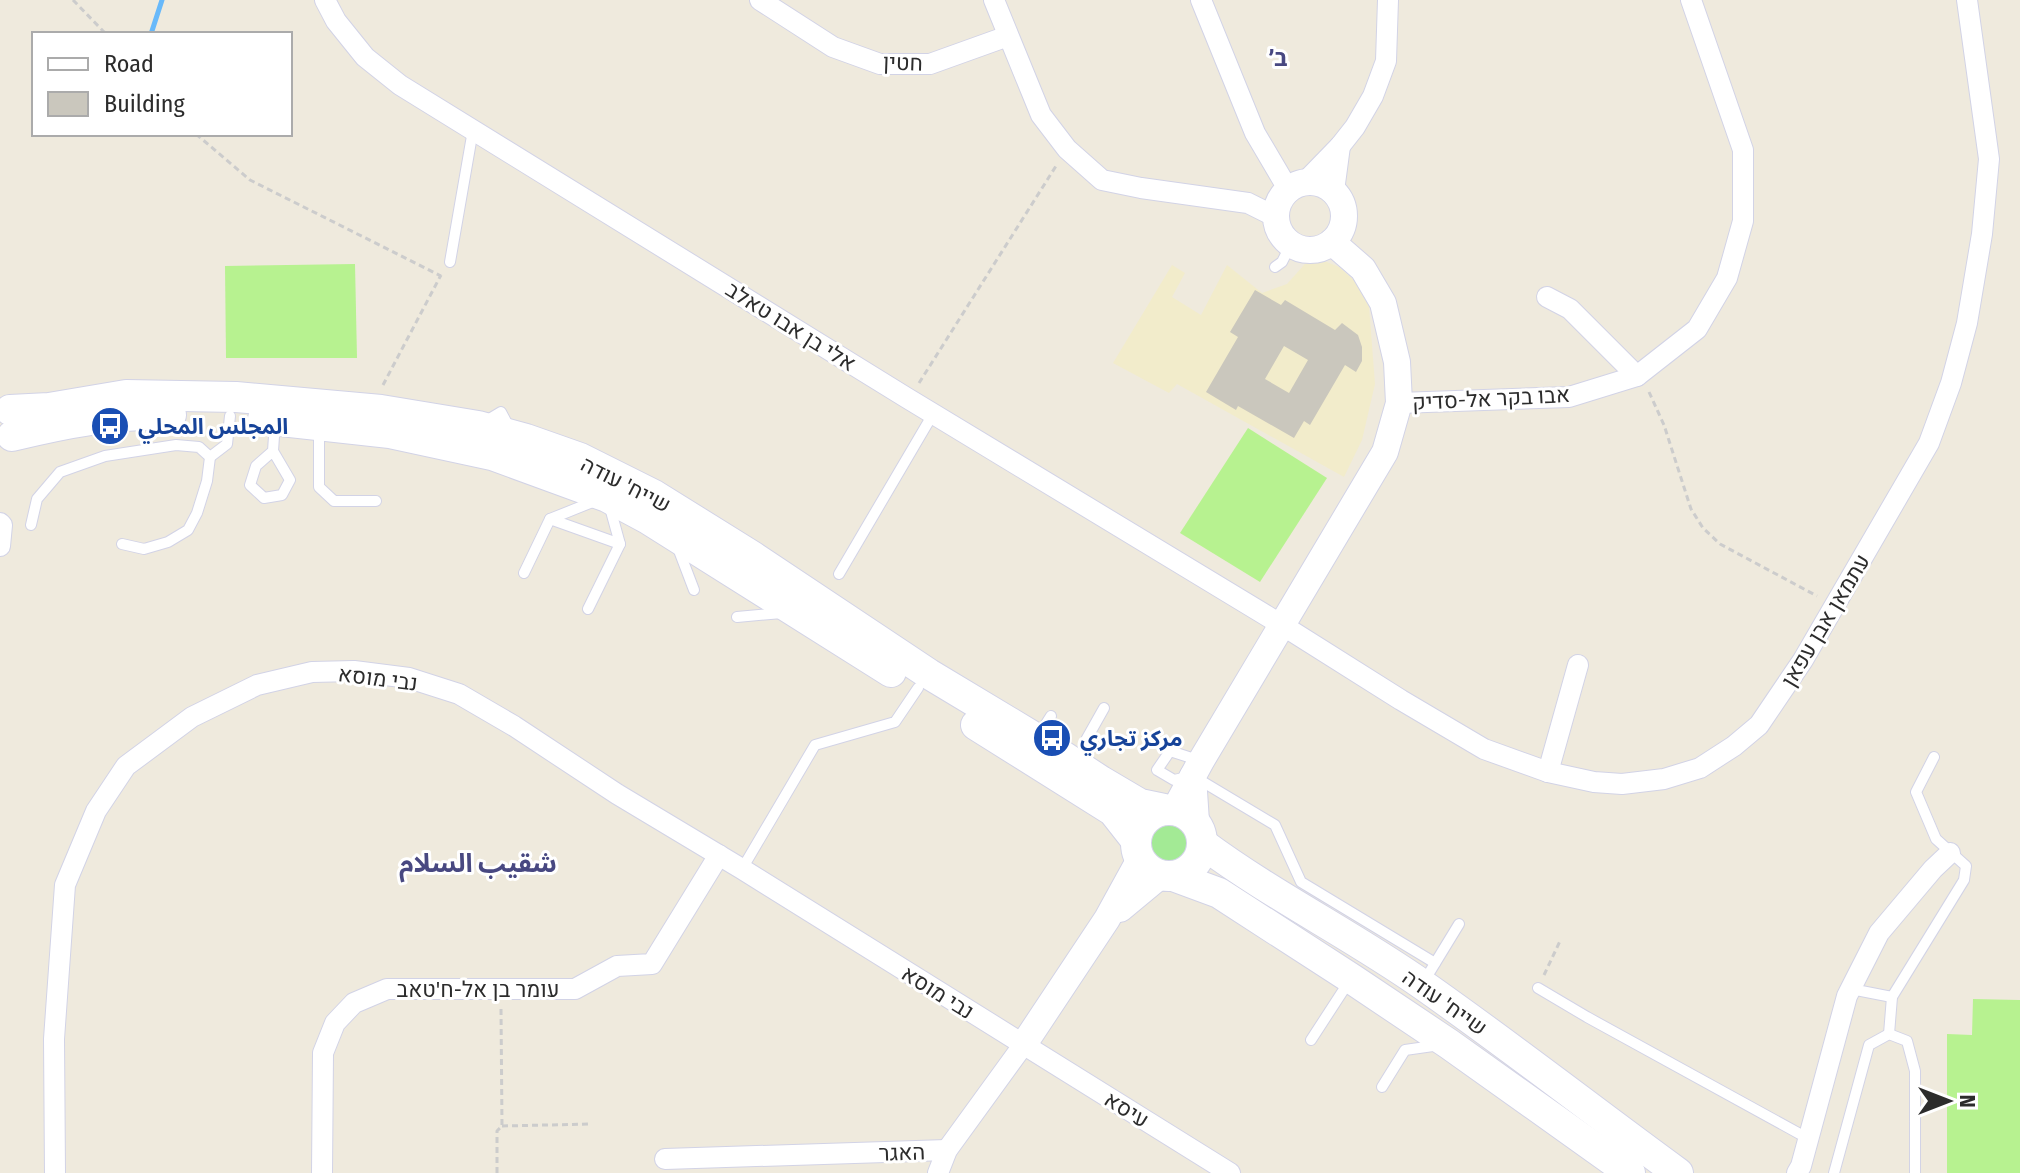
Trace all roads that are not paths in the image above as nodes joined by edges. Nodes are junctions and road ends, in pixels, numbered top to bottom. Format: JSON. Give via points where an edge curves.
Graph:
{"nodes":[{"id":1,"x":325,"y":0,"type":"edge"},
{"id":2,"x":760,"y":0,"type":"edge"},
{"id":3,"x":994,"y":0,"type":"edge"},
{"id":4,"x":1201,"y":0,"type":"edge"},
{"id":5,"x":1388,"y":0,"type":"edge"},
{"id":6,"x":1691,"y":0,"type":"edge"},
{"id":7,"x":1967,"y":0,"type":"edge"},
{"id":8,"x":1008,"y":36,"type":"junction"},
{"id":9,"x":473,"y":130,"type":"junction"},
{"id":10,"x":1340,"y":146,"type":"junction"},
{"id":11,"x":1334,"y":191,"type":"junction"},
{"id":12,"x":1288,"y":196,"type":"junction"},
{"id":13,"x":1332,"y":242,"type":"junction"},
{"id":14,"x":1291,"y":244,"type":"junction"},
{"id":15,"x":450,"y":262,"type":"road end"},
{"id":16,"x":1275,"y":267,"type":"dead end"},
{"id":17,"x":1547,"y":297,"type":"dead end"},
{"id":18,"x":1637,"y":376,"type":"junction"},
{"id":19,"x":1399,"y":403,"type":"junction"},
{"id":20,"x":933,"y":414,"type":"junction"},
{"id":21,"x":230,"y":416,"type":"junction"},
{"id":22,"x":275,"y":419,"type":"junction"},
{"id":23,"x":6,"y":424,"type":"edge"},
{"id":24,"x":319,"y":424,"type":"junction"},
{"id":25,"x":273,"y":451,"type":"junction"},
{"id":26,"x":210,"y":457,"type":"junction"},
{"id":27,"x":607,"y":497,"type":"junction"},
{"id":28,"x":376,"y":501,"type":"dead end"},
{"id":29,"x":550,"y":519,"type":"junction"},
{"id":30,"x":0,"y":523,"type":"edge"},
{"id":31,"x":31,"y":525,"type":"dead end"},
{"id":32,"x":673,"y":535,"type":"junction"},
{"id":33,"x":122,"y":544,"type":"dead end"},
{"id":34,"x":620,"y":544,"type":"junction"},
{"id":35,"x":0,"y":546,"type":"edge"},
{"id":36,"x":524,"y":573,"type":"dead end"},
{"id":37,"x":839,"y":574,"type":"dead end"},
{"id":38,"x":694,"y":590,"type":"dead end"},
{"id":39,"x":588,"y":609,"type":"dead end"},
{"id":40,"x":796,"y":612,"type":"junction"},
{"id":41,"x":737,"y":617,"type":"dead end"},
{"id":42,"x":1282,"y":625,"type":"junction"},
{"id":43,"x":1578,"y":665,"type":"dead end"},
{"id":44,"x":918,"y":688,"type":"junction"},
{"id":45,"x":1104,"y":708,"type":"dead end"},
{"id":46,"x":1086,"y":740,"type":"dead end"},
{"id":47,"x":1934,"y":757,"type":"dead end"},
{"id":48,"x":1197,"y":768,"type":"junction"},
{"id":49,"x":1548,"y":772,"type":"junction"},
{"id":50,"x":1185,"y":821,"type":"junction"},
{"id":51,"x":1950,"y":853,"type":"junction"},
{"id":52,"x":719,"y":855,"type":"junction"},
{"id":53,"x":1152,"y":863,"type":"junction"},
{"id":54,"x":742,"y":869,"type":"junction"},
{"id":55,"x":1293,"y":894,"type":"junction"},
{"id":56,"x":1459,"y":924,"type":"dead end"},
{"id":57,"x":1429,"y":974,"type":"junction"},
{"id":58,"x":1352,"y":979,"type":"junction"},
{"id":59,"x":1538,"y":988,"type":"road end"},
{"id":60,"x":1851,"y":989,"type":"junction"},
{"id":61,"x":1892,"y":997,"type":"junction"},
{"id":62,"x":1889,"y":1034,"type":"junction"},
{"id":63,"x":1311,"y":1040,"type":"dead end"},
{"id":64,"x":1024,"y":1044,"type":"junction"},
{"id":65,"x":1449,"y":1044,"type":"junction"},
{"id":66,"x":1382,"y":1087,"type":"dead end"},
{"id":67,"x":1809,"y":1139,"type":"junction"},
{"id":68,"x":947,"y":1150,"type":"junction"},
{"id":69,"x":665,"y":1159,"type":"dead end"},
{"id":70,"x":1800,"y":1171,"type":"edge"},
{"id":71,"x":55,"y":1173,"type":"edge"},
{"id":72,"x":322,"y":1173,"type":"edge"},
{"id":73,"x":938,"y":1173,"type":"edge"},
{"id":74,"x":1230,"y":1173,"type":"edge"},
{"id":75,"x":1630,"y":1173,"type":"edge"},
{"id":76,"x":1678,"y":1173,"type":"edge"},
{"id":77,"x":1834,"y":1173,"type":"edge"},
{"id":78,"x":1915,"y":1173,"type":"edge"}],
"edges":[{"from":1,"to":9,"type":"street","name":"אלי בן אבו טאלב","via":[[365,57]]},
{"from":2,"to":8,"type":"street","name":"חטין","via":[[833,47],[880,64],[930,64]]},
{"from":3,"to":8,"type":"street"},
{"from":4,"to":12,"type":"street","via":[[1255,133]]},
{"from":5,"to":10,"type":"street","via":[[1386,61],[1373,96]]},
{"from":6,"to":18,"type":"street","name":"אבו בקר אל-סדיק","via":[[1743,150],[1743,221],[1727,278],[1697,329]]},
{"from":7,"to":49,"type":"street","name":"עתמאן אבן עפאן","via":[[1989,159],[1967,323],[1929,443],[1836,606],[1759,725],[1700,768],[1664,779],[1622,784]]},
{"from":8,"to":12,"type":"street","via":[[1041,115],[1067,149],[1102,180],[1248,203]]},
{"from":9,"to":15,"type":"lane"},
{"from":9,"to":20,"type":"street","name":"אלי בן אבו טאלב"},
{"from":10,"to":11,"type":"street"},
{"from":10,"to":12,"type":"street"},
{"from":11,"to":12,"type":"street","via":[[1325,184]]},
{"from":11,"to":13,"type":"street","via":[[1345,211]]},
{"from":12,"to":14,"type":"street","via":[[1278,227]]},
{"from":13,"to":14,"type":"street","via":[[1312,250]]},
{"from":13,"to":19,"type":"street","via":[[1363,269],[1383,303],[1397,362]]},
{"from":14,"to":16,"type":"lane"},
{"from":17,"to":18,"type":"street","via":[[1570,309]]},
{"from":18,"to":19,"type":"street","name":"אבו בקר אל-סדיק","via":[[1569,397]]},
{"from":19,"to":42,"type":"street","via":[[1385,452]]},
{"from":20,"to":37,"type":"lane"},
{"from":20,"to":42,"type":"street","name":"אלי בן אבו טאלב"},
{"from":21,"to":22,"type":"main road","name":"שייח' עודה"},
{"from":21,"to":23,"type":"main road","name":"שייח' עודה","via":[[159,414]]},
{"from":21,"to":26,"type":"lane","via":[[227,444]]},
{"from":22,"to":24,"type":"main road","name":"שייח' עודה"},
{"from":22,"to":25,"type":"lane"},
{"from":23,"to":50,"type":"main road","name":"שייח' עודה","via":[[49,408],[126,395],[236,397],[381,410],[526,439],[580,458],[654,495],[929,674],[1044,728],[1140,804]]},
{"from":24,"to":27,"type":"main road","name":"שייח' עודה","via":[[492,455]]},
{"from":24,"to":28,"type":"lane","via":[[319,487],[334,501]]},
{"from":25,"to":25,"type":"lane","via":[[256,466],[250,485],[264,498],[282,495],[290,480]]},
{"from":26,"to":31,"type":"lane","via":[[199,447],[176,445],[105,456],[60,472],[37,499]]},
{"from":26,"to":33,"type":"lane","via":[[207,481],[188,530],[144,549]]},
{"from":27,"to":29,"type":"lane"},
{"from":27,"to":32,"type":"main road","name":"שייח' עודה"},
{"from":27,"to":34,"type":"lane"},
{"from":29,"to":34,"type":"lane"},
{"from":29,"to":36,"type":"lane"},
{"from":30,"to":35,"type":"street"},
{"from":32,"to":38,"type":"lane"},
{"from":32,"to":40,"type":"main road","name":"שייח' עודה"},
{"from":34,"to":39,"type":"lane"},
{"from":40,"to":41,"type":"lane"},
{"from":40,"to":44,"type":"main road","name":"שייח' עודה"},
{"from":42,"to":48,"type":"street"},
{"from":42,"to":49,"type":"street","name":"עתמאן אבן עפאן","via":[[1484,749]]},
{"from":43,"to":49,"type":"street"},
{"from":44,"to":53,"type":"main road","name":"שייח' עודה","via":[[1113,811]]},
{"from":44,"to":54,"type":"lane","via":[[895,722],[815,745]]},
{"from":45,"to":46,"type":"lane"},
{"from":47,"to":51,"type":"lane","via":[[1916,792],[1936,839]]},
{"from":48,"to":48,"type":"lane","via":[[1170,751],[1157,770],[1174,780]]},
{"from":48,"to":50,"type":"street"},
{"from":48,"to":55,"type":"lane","via":[[1275,825]]},
{"from":50,"to":53,"type":"main road","via":[[1150,815],[1144,820]]},
{"from":50,"to":53,"type":"main road","via":[[1200,857],[1193,867],[1183,873]]},
{"from":50,"to":55,"type":"main road","name":"שייח' עודה","via":[[1229,863]]},
{"from":51,"to":60,"type":"street","via":[[1879,933]]},
{"from":51,"to":61,"type":"lane","via":[[1966,866],[1964,880]]},
{"from":52,"to":54,"type":"street","name":"נבי מוסא"},
{"from":52,"to":71,"type":"street","name":"נבי מוסא","via":[[459,694],[409,678],[354,671],[312,672],[257,685],[192,717],[126,766],[96,811],[65,885],[54,1039]]},
{"from":52,"to":72,"type":"street","name":"עומר בן אל-ח'טאב","via":[[652,964],[617,966],[575,989],[387,989],[354,1003],[335,1023],[323,1053]]},
{"from":53,"to":58,"type":"main road","name":"שייח' עודה","via":[[1219,893]]},
{"from":53,"to":64,"type":"street","via":[[1107,919]]},
{"from":54,"to":64,"type":"street","name":"נבי מוסא"},
{"from":55,"to":57,"type":"main road","name":"שייח' עודה"},
{"from":56,"to":57,"type":"lane"},
{"from":57,"to":76,"type":"main road","name":"שייח' עודה"},
{"from":58,"to":63,"type":"lane"},
{"from":58,"to":65,"type":"main road","name":"שייח' עודה"},
{"from":59,"to":67,"type":"lane"},
{"from":60,"to":61,"type":"lane"},
{"from":60,"to":67,"type":"street"},
{"from":61,"to":62,"type":"lane"},
{"from":62,"to":77,"type":"lane","via":[[1869,1045]]},
{"from":62,"to":78,"type":"lane","via":[[1907,1041],[1915,1071]]},
{"from":64,"to":68,"type":"street"},
{"from":64,"to":74,"type":"street","name":"עיסא"},
{"from":65,"to":66,"type":"lane","via":[[1405,1050]]},
{"from":65,"to":75,"type":"main road","name":"שייח' עודה"},
{"from":67,"to":70,"type":"street"},
{"from":68,"to":69,"type":"street","name":"האגר"},
{"from":68,"to":73,"type":"street"}]}
